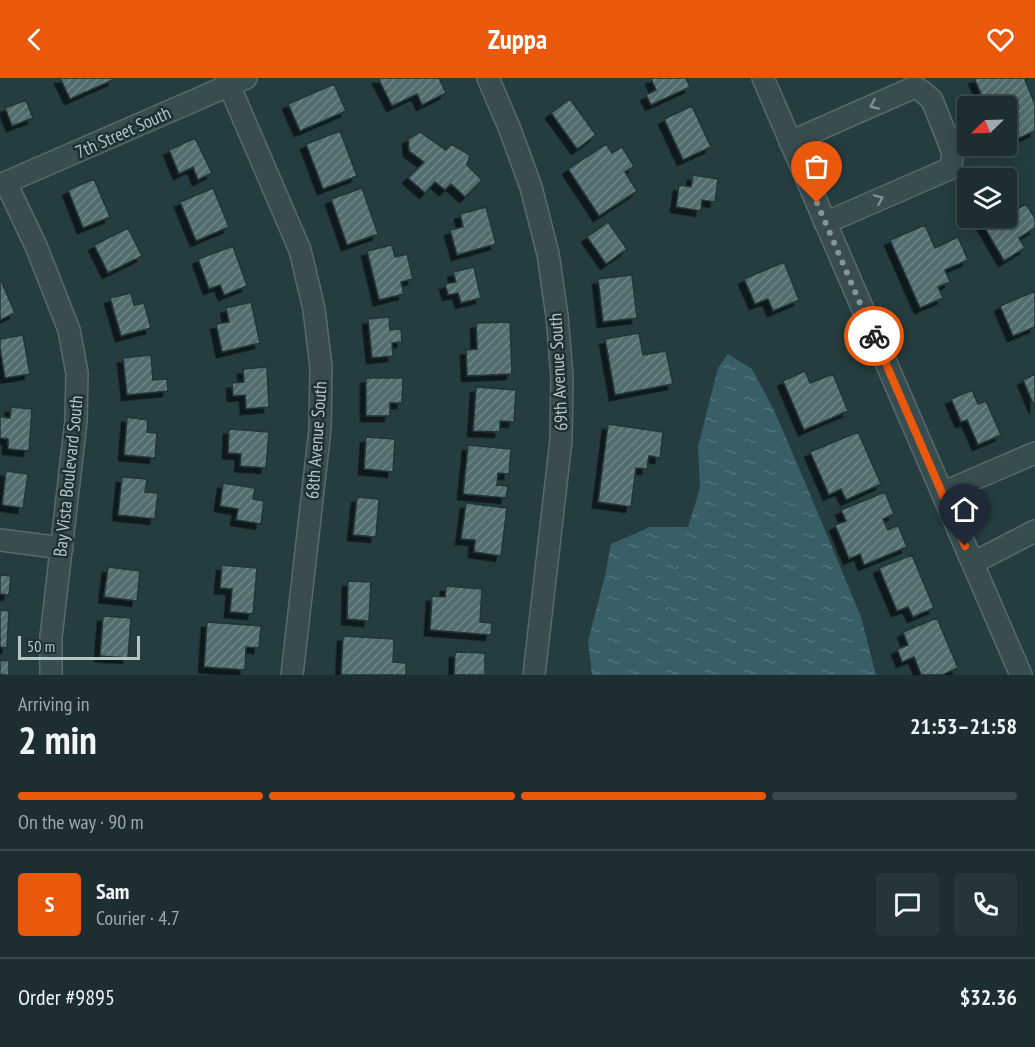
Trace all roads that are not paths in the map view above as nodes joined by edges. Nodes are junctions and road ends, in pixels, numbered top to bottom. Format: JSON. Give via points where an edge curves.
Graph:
{"nodes":[{"id":1,"x":488,"y":78,"type":"edge"},
{"id":2,"x":763,"y":78,"type":"edge"},
{"id":3,"x":234,"y":81,"type":"edge"},
{"id":4,"x":919,"y":83,"type":"edge"},
{"id":5,"x":790,"y":142,"type":"junction"},
{"id":6,"x":3,"y":184,"type":"edge"},
{"id":7,"x":825,"y":224,"type":"junction"},
{"id":8,"x":1035,"y":453,"type":"edge"},
{"id":9,"x":942,"y":493,"type":"junction"},
{"id":10,"x":1035,"y":531,"type":"edge"},
{"id":11,"x":0,"y":540,"type":"edge"},
{"id":12,"x":62,"y":548,"type":"junction"},
{"id":13,"x":973,"y":563,"type":"junction"},
{"id":14,"x":51,"y":675,"type":"edge"},
{"id":15,"x":292,"y":675,"type":"edge"},
{"id":16,"x":534,"y":675,"type":"edge"},
{"id":17,"x":1021,"y":675,"type":"edge"}],
"edges":[{"from":1,"to":16,"type":"street","name":"69th Avenue South","via":[[531,187],[548,254],[562,377],[561,440]]},
{"from":2,"to":5,"type":"street"},
{"from":3,"to":6,"type":"street","name":"7th Street South"},
{"from":3,"to":15,"type":"street","name":"68th Avenue South","via":[[300,250],[314,309],[321,368],[320,429]]},
{"from":4,"to":5,"type":"street","one_way":true},
{"from":7,"to":4,"type":"street","one_way":true,"via":[[949,169],[953,153],[932,100]]},
{"from":5,"to":7,"type":"street"},
{"from":6,"to":12,"type":"street","name":"Bay Vista Boulevard South","via":[[36,246],[69,330],[77,374],[76,421]]},
{"from":7,"to":9,"type":"street"},
{"from":8,"to":9,"type":"street"},
{"from":9,"to":13,"type":"street"},
{"from":10,"to":13,"type":"street"},
{"from":11,"to":12,"type":"street"},
{"from":12,"to":14,"type":"street","name":"Bay Vista Boulevard South","via":[[51,637]]},
{"from":13,"to":17,"type":"street"}]}
